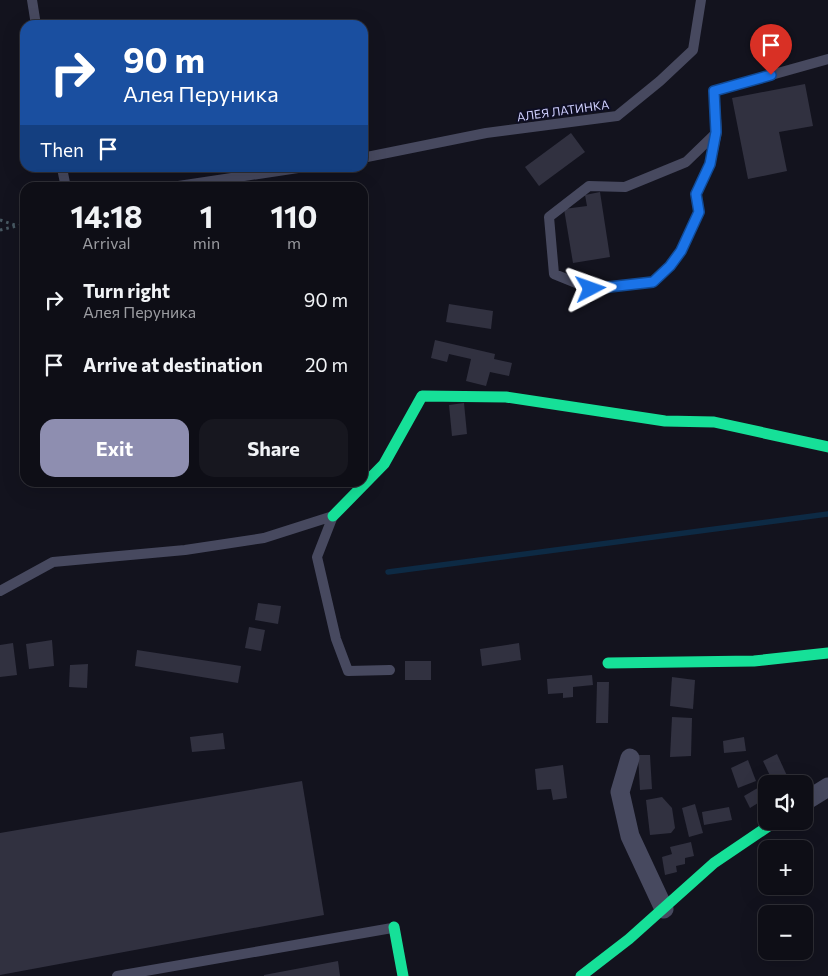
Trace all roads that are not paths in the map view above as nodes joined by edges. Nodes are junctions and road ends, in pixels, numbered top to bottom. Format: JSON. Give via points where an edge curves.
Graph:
{"nodes":[{"id":1,"x":32,"y":0,"type":"edge"},
{"id":2,"x":701,"y":0,"type":"edge"},
{"id":3,"x":35,"y":20,"type":"edge"},
{"id":4,"x":828,"y":59,"type":"edge"},
{"id":5,"x":716,"y":132,"type":"junction"},
{"id":6,"x":368,"y":157,"type":"edge"},
{"id":7,"x":271,"y":172,"type":"edge"},
{"id":8,"x":205,"y":182,"type":"edge"},
{"id":9,"x":828,"y":447,"type":"edge"},
{"id":10,"x":368,"y":480,"type":"edge"},
{"id":11,"x":361,"y":487,"type":"edge"},
{"id":12,"x":333,"y":516,"type":"junction"},
{"id":13,"x":0,"y":591,"type":"edge"},
{"id":14,"x":828,"y":653,"type":"edge"},
{"id":15,"x":608,"y":663,"type":"dead end"},
{"id":16,"x":390,"y":670,"type":"dead end"},
{"id":17,"x":630,"y":758,"type":"dead end"},
{"id":18,"x":828,"y":787,"type":"edge"},
{"id":19,"x":813,"y":796,"type":"edge"},
{"id":20,"x":763,"y":830,"type":"edge"},
{"id":21,"x":664,"y":909,"type":"junction"},
{"id":22,"x":394,"y":927,"type":"joint"},
{"id":23,"x":117,"y":976,"type":"edge"},
{"id":24,"x":403,"y":976,"type":"edge"},
{"id":25,"x":581,"y":976,"type":"edge"}],
"edges":[{"from":1,"to":3,"type":"lane"},
{"from":2,"to":6,"type":"lane","name":"АЛЕЯ ЛАТИНКА","via":[[693,50],[617,116],[486,133]]},
{"from":4,"to":5,"type":"lane","via":[[714,91]]},
{"from":5,"to":5,"type":"lane","via":[[686,162],[626,187],[588,186],[549,217],[554,274],[591,289],[653,282],[681,251],[699,212],[696,194],[710,164]]},
{"from":7,"to":8,"type":"lane"},
{"from":9,"to":10,"type":"street","via":[[714,422],[665,421],[506,397],[422,396],[384,464]]},
{"from":11,"to":12,"type":"street"},
{"from":12,"to":13,"type":"lane","via":[[264,538],[184,550],[53,562]]},
{"from":12,"to":16,"type":"lane","via":[[317,557],[336,639],[348,671]]},
{"from":14,"to":15,"type":"street","via":[[754,661]]},
{"from":17,"to":21,"type":"street","via":[[620,792],[630,836]]},
{"from":18,"to":19,"type":"street"},
{"from":20,"to":21,"type":"street","via":[[714,863]]},
{"from":21,"to":25,"type":"street"},
{"from":22,"to":23,"type":"lane"},
{"from":22,"to":24,"type":"street"}]}
